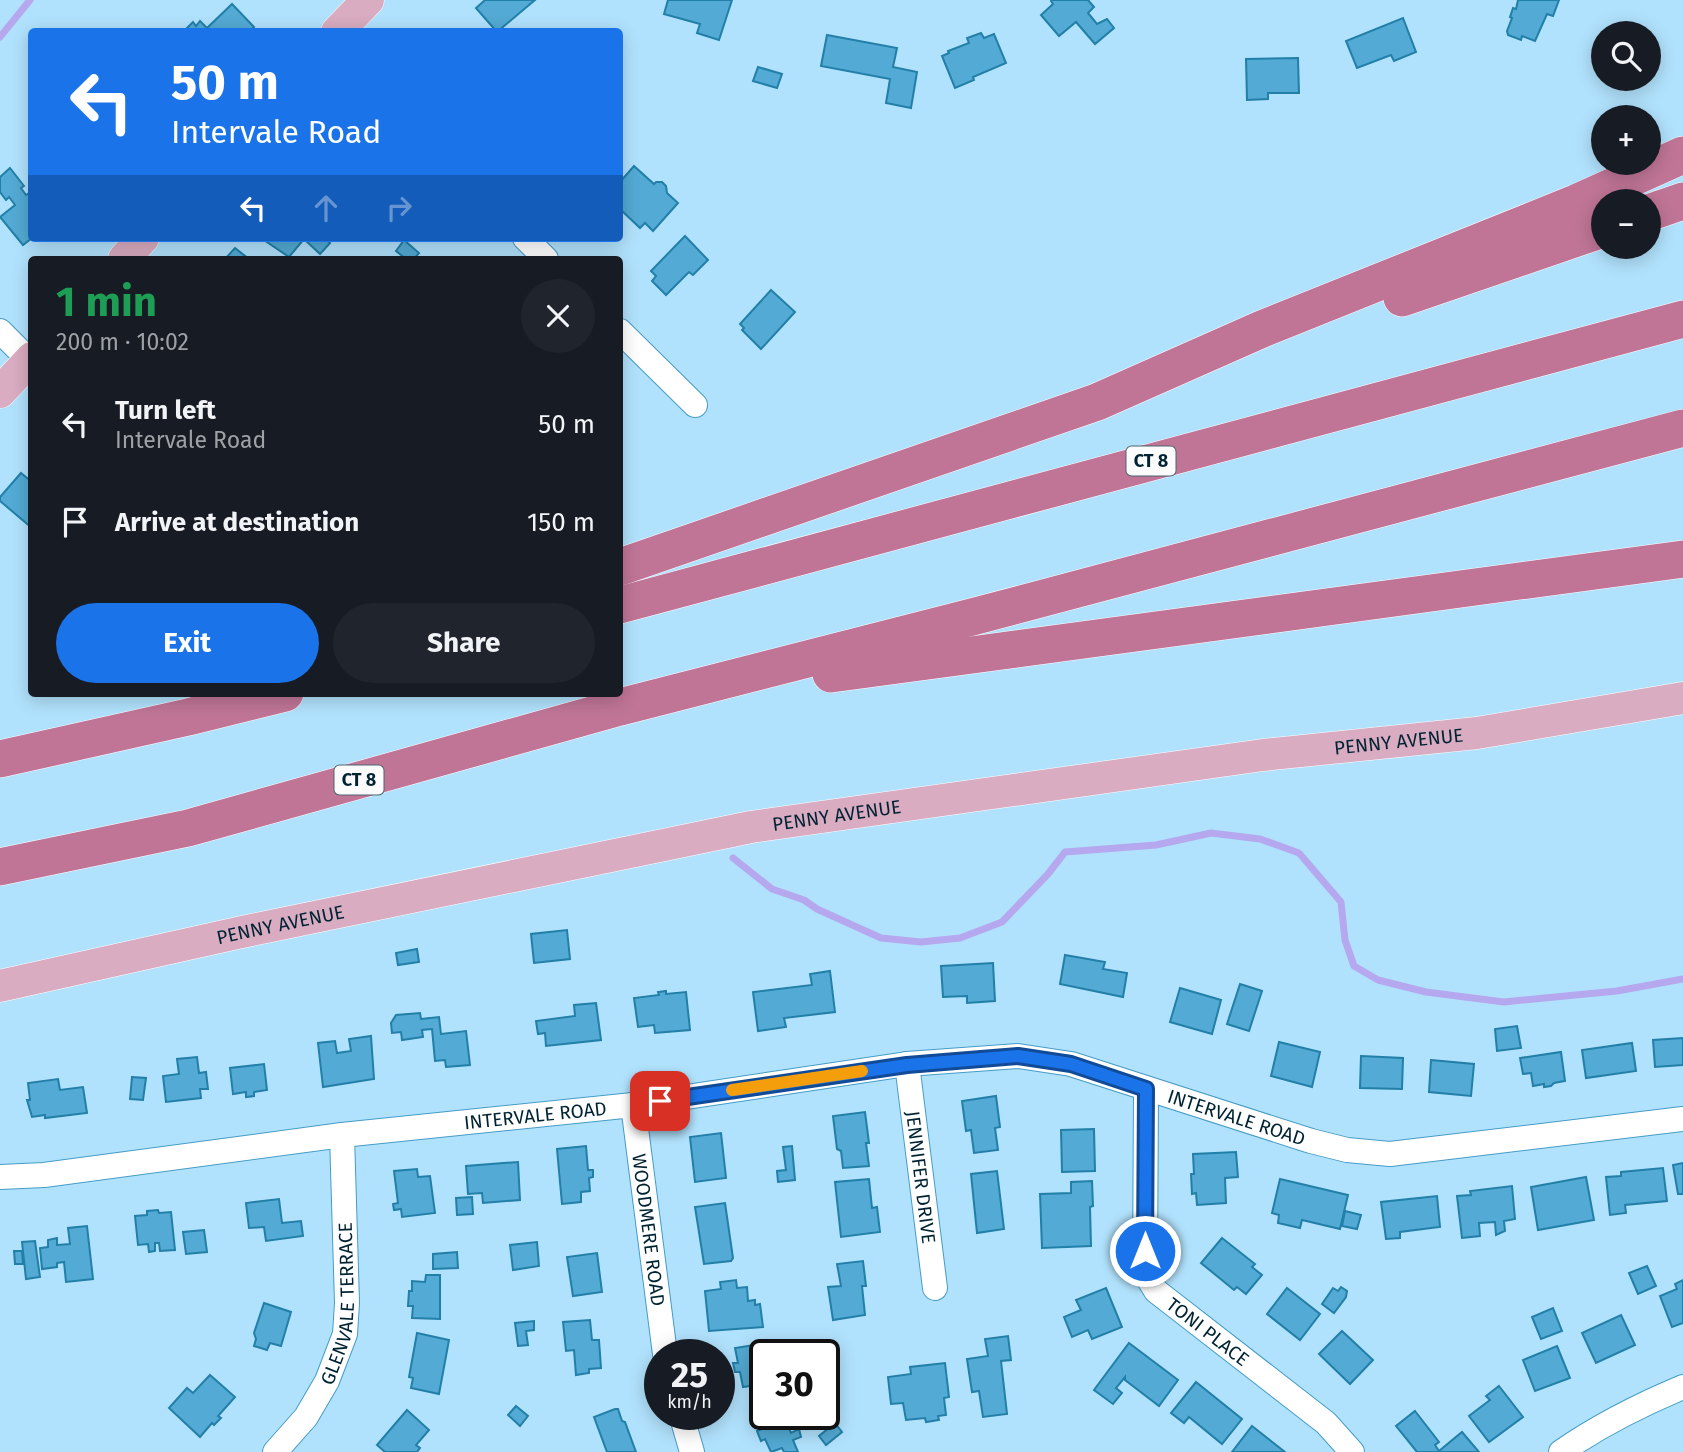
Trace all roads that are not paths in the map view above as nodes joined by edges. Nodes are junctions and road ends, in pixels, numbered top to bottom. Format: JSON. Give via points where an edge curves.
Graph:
{"nodes":[{"id":1,"x":368,"y":0,"type":"edge"},
{"id":2,"x":341,"y":28,"type":"edge"},
{"id":3,"x":1683,"y":155,"type":"edge"},
{"id":4,"x":1683,"y":201,"type":"edge"},
{"id":5,"x":1661,"y":209,"type":"edge"},
{"id":6,"x":1591,"y":233,"type":"edge"},
{"id":7,"x":139,"y":242,"type":"edge"},
{"id":8,"x":529,"y":242,"type":"edge"},
{"id":9,"x":127,"y":256,"type":"edge"},
{"id":10,"x":543,"y":256,"type":"edge"},
{"id":11,"x":1683,"y":318,"type":"edge"},
{"id":12,"x":0,"y":331,"type":"edge"},
{"id":13,"x":623,"y":334,"type":"edge"},
{"id":14,"x":28,"y":357,"type":"edge"},
{"id":15,"x":28,"y":361,"type":"edge"},
{"id":16,"x":0,"y":392,"type":"edge"},
{"id":17,"x":1097,"y":402,"type":"junction"},
{"id":18,"x":695,"y":405,"type":"dead end"},
{"id":19,"x":1683,"y":428,"type":"edge"},
{"id":20,"x":1683,"y":559,"type":"edge"},
{"id":21,"x":623,"y":566,"type":"edge"},
{"id":22,"x":623,"y":603,"type":"edge"},
{"id":23,"x":246,"y":697,"type":"edge"},
{"id":24,"x":269,"y":697,"type":"edge"},
{"id":25,"x":1683,"y":698,"type":"edge"},
{"id":26,"x":620,"y":707,"type":"junction"},
{"id":27,"x":188,"y":717,"type":"junction"},
{"id":28,"x":0,"y":759,"type":"edge"},
{"id":29,"x":0,"y":867,"type":"edge"},
{"id":30,"x":0,"y":986,"type":"edge"},
{"id":31,"x":907,"y":1065,"type":"junction"},
{"id":32,"x":1146,"y":1089,"type":"junction"},
{"id":33,"x":633,"y":1105,"type":"junction"},
{"id":34,"x":1683,"y":1119,"type":"edge"},
{"id":35,"x":342,"y":1135,"type":"junction"},
{"id":36,"x":0,"y":1177,"type":"edge"},
{"id":37,"x":935,"y":1288,"type":"dead end"},
{"id":38,"x":663,"y":1339,"type":"edge"},
{"id":39,"x":1683,"y":1387,"type":"edge"},
{"id":40,"x":686,"y":1430,"type":"edge"},
{"id":41,"x":275,"y":1452,"type":"edge"},
{"id":42,"x":692,"y":1452,"type":"edge"},
{"id":43,"x":1352,"y":1452,"type":"edge"},
{"id":44,"x":1561,"y":1452,"type":"edge"}],
"edges":[{"from":1,"to":2,"type":"main road"},
{"from":3,"to":17,"type":"highway"},
{"from":4,"to":5,"type":"highway"},
{"from":6,"to":17,"type":"highway"},
{"from":7,"to":9,"type":"main road"},
{"from":8,"to":10,"type":"street"},
{"from":11,"to":22,"type":"highway","number":"CT 8"},
{"from":12,"to":14,"type":"street"},
{"from":13,"to":18,"type":"street"},
{"from":15,"to":16,"type":"main road"},
{"from":17,"to":21,"type":"highway"},
{"from":19,"to":26,"type":"highway","number":"CT 8"},
{"from":20,"to":26,"type":"highway","via":[[821,675],[720,700]]},
{"from":23,"to":27,"type":"highway"},
{"from":24,"to":27,"type":"highway"},
{"from":25,"to":30,"type":"main road","name":"PENNY AVENUE","via":[[1477,733],[1250,757],[751,827]]},
{"from":26,"to":29,"type":"highway","number":"CT 8","via":[[188,828]]},
{"from":27,"to":28,"type":"highway"},
{"from":31,"to":32,"type":"street","name":"INTERVALE ROAD","via":[[1043,1058]]},
{"from":31,"to":33,"type":"street","name":"INTERVALE ROAD"},
{"from":31,"to":37,"type":"street","name":"JENNIFER DRIVE"},
{"from":32,"to":34,"type":"street","name":"INTERVALE ROAD","via":[[1311,1141],[1390,1154]]},
{"from":32,"to":43,"type":"street","name":"TONI PLACE","via":[[1145,1273],[1156,1291],[1326,1423]]},
{"from":33,"to":35,"type":"street","name":"INTERVALE ROAD"},
{"from":33,"to":38,"type":"street","name":"WOODMERE ROAD"},
{"from":35,"to":36,"type":"street","name":"INTERVALE ROAD"},
{"from":35,"to":41,"type":"street","name":"GLENVALE TERRACE","via":[[345,1334],[306,1418]]},
{"from":39,"to":44,"type":"street","via":[[1594,1429]]},
{"from":40,"to":42,"type":"street"}]}
